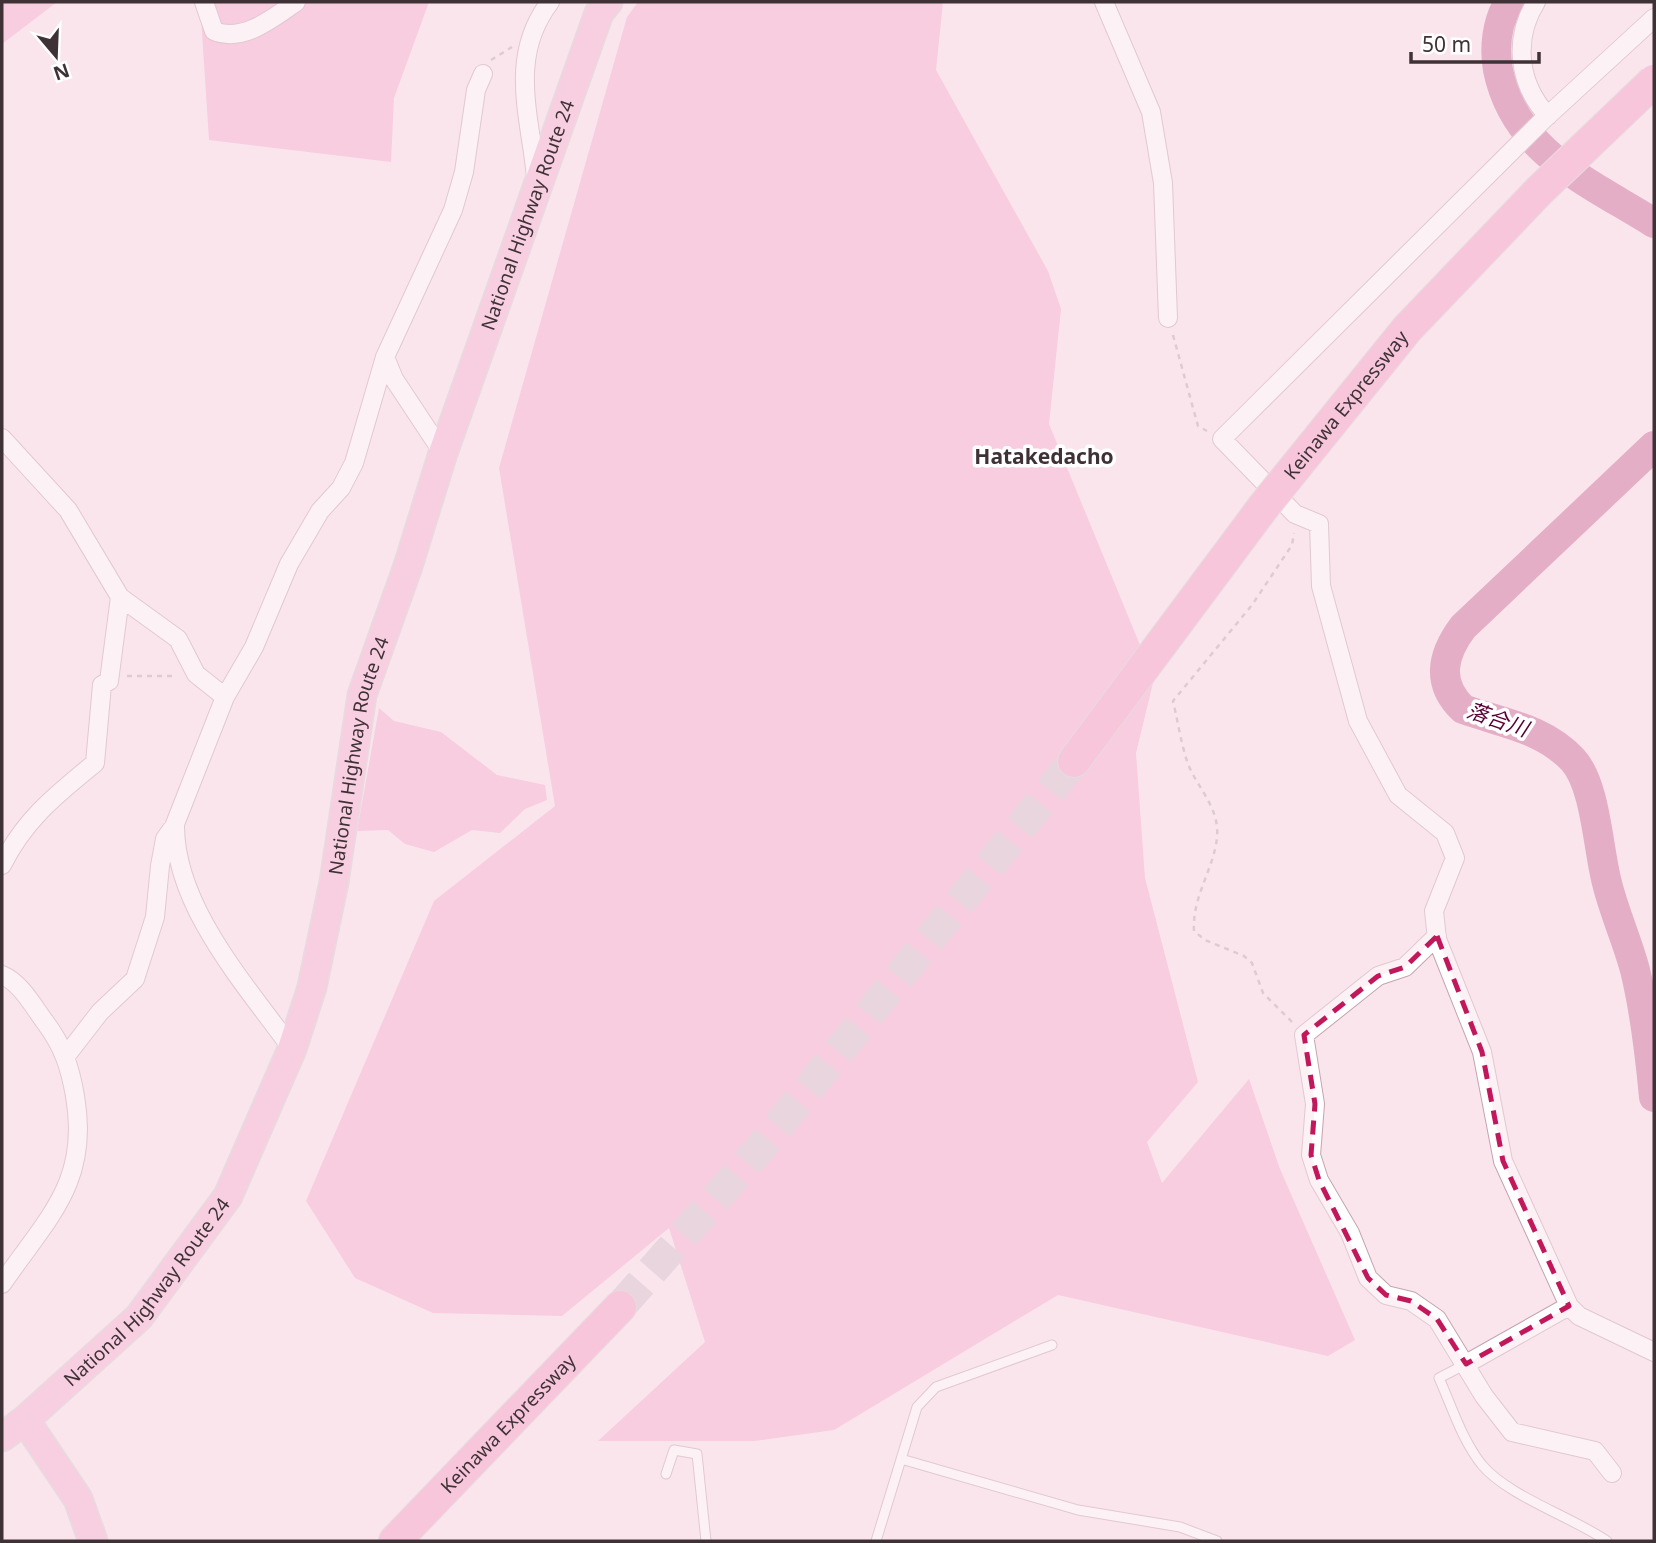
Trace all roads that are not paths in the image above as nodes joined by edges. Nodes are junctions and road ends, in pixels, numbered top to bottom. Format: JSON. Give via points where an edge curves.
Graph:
{"nodes":[{"id":1,"x":204,"y":2,"type":"edge"},
{"id":2,"x":296,"y":2,"type":"edge"},
{"id":3,"x":550,"y":2,"type":"edge"},
{"id":4,"x":608,"y":2,"type":"edge"},
{"id":5,"x":1104,"y":2,"type":"edge"},
{"id":6,"x":1536,"y":2,"type":"edge"},
{"id":7,"x":1654,"y":18,"type":"edge"},
{"id":8,"x":483,"y":74,"type":"dead end"},
{"id":9,"x":1654,"y":81,"type":"edge"},
{"id":10,"x":1545,"y":118,"type":"junction"},
{"id":11,"x":537,"y":188,"type":"junction"},
{"id":12,"x":1168,"y":317,"type":"road end"},
{"id":13,"x":385,"y":358,"type":"junction"},
{"id":14,"x":2,"y":438,"type":"edge"},
{"id":15,"x":443,"y":453,"type":"junction"},
{"id":16,"x":120,"y":597,"type":"junction"},
{"id":17,"x":225,"y":697,"type":"junction"},
{"id":18,"x":1074,"y":761,"type":"tunnel mouth"},
{"id":19,"x":175,"y":824,"type":"junction"},
{"id":20,"x":2,"y":865,"type":"edge"},
{"id":21,"x":1437,"y":936,"type":"junction"},
{"id":22,"x":2,"y":975,"type":"edge"},
{"id":23,"x":292,"y":1049,"type":"junction"},
{"id":24,"x":66,"y":1056,"type":"junction"},
{"id":25,"x":2,"y":1284,"type":"edge"},
{"id":26,"x":1569,"y":1306,"type":"junction"},
{"id":27,"x":620,"y":1307,"type":"tunnel mouth"},
{"id":28,"x":1052,"y":1345,"type":"dead end"},
{"id":29,"x":1654,"y":1352,"type":"edge"},
{"id":30,"x":1466,"y":1364,"type":"junction"},
{"id":31,"x":25,"y":1420,"type":"junction"},
{"id":32,"x":2,"y":1437,"type":"edge"},
{"id":33,"x":901,"y":1459,"type":"junction"},
{"id":34,"x":1612,"y":1473,"type":"dead end"},
{"id":35,"x":666,"y":1474,"type":"dead end"},
{"id":36,"x":93,"y":1541,"type":"edge"},
{"id":37,"x":395,"y":1541,"type":"edge"},
{"id":38,"x":706,"y":1541,"type":"edge"},
{"id":39,"x":876,"y":1541,"type":"edge"},
{"id":40,"x":1217,"y":1541,"type":"edge"},
{"id":41,"x":1607,"y":1541,"type":"edge"}],
"edges":[{"from":1,"to":2,"type":"street","via":[[214,31],[227,37],[272,19]]},
{"from":3,"to":11,"type":"street","via":[[528,42],[523,99]]},
{"from":4,"to":11,"type":"highway","name":"National Highway Route 24","via":[[599,13]]},
{"from":5,"to":12,"type":"street","via":[[1151,111],[1163,183]]},
{"from":6,"to":10,"type":"street","via":[[1526,19],[1520,52],[1525,82]]},
{"from":7,"to":10,"type":"street"},
{"from":8,"to":13,"type":"street","via":[[453,210]]},
{"from":9,"to":18,"type":"highway","name":"Keinawa Expressway","bridge":true,"via":[[1539,191],[1408,329],[1264,506]]},
{"from":10,"to":21,"type":"street","via":[[1222,439],[1295,514],[1319,524],[1321,586],[1358,721],[1398,795],[1445,833],[1455,858],[1434,911]]},
{"from":11,"to":15,"type":"highway","name":"National Highway Route 24"},
{"from":13,"to":15,"type":"street"},
{"from":13,"to":17,"type":"street","via":[[354,463],[289,564],[254,647]]},
{"from":14,"to":16,"type":"street","via":[[68,510]]},
{"from":15,"to":23,"type":"highway","name":"National Highway Route 24","via":[[362,695],[334,882],[312,987]]},
{"from":16,"to":17,"type":"street","via":[[178,639],[196,674]]},
{"from":16,"to":20,"type":"street","via":[[109,681],[103,685],[95,763],[16,836]]},
{"from":17,"to":19,"type":"street"},
{"from":19,"to":23,"type":"street","via":[[175,845],[199,918]]},
{"from":19,"to":24,"type":"street","via":[[165,839],[155,917],[135,979],[100,1012]]},
{"from":21,"to":26,"type":"street","via":[[1482,1052],[1503,1161]]},
{"from":21,"to":30,"type":"street","via":[[1405,967],[1378,976],[1304,1035],[1315,1104],[1311,1155],[1368,1278],[1386,1295],[1411,1301],[1437,1319]]},
{"from":22,"to":24,"type":"street","via":[[13,980]]},
{"from":23,"to":31,"type":"highway","name":"National Highway Route 24","via":[[228,1196],[139,1317]]},
{"from":24,"to":25,"type":"street","via":[[78,1116],[79,1152],[68,1189]]},
{"from":26,"to":29,"type":"street","via":[[1579,1316]]},
{"from":26,"to":30,"type":"street"},
{"from":27,"to":37,"type":"highway","name":"Keinawa Expressway"},
{"from":28,"to":33,"type":"lane","via":[[936,1387],[917,1407]]},
{"from":30,"to":34,"type":"street","via":[[1512,1432],[1595,1451]]},
{"from":30,"to":41,"type":"lane","via":[[1439,1378],[1484,1467]]},
{"from":31,"to":32,"type":"highway","name":"National Highway Route 24"},
{"from":31,"to":36,"type":"highway","via":[[78,1499]]},
{"from":33,"to":39,"type":"lane"},
{"from":33,"to":40,"type":"lane","via":[[1078,1510],[1180,1527]]},
{"from":35,"to":38,"type":"lane","via":[[674,1450],[697,1454]]}]}
